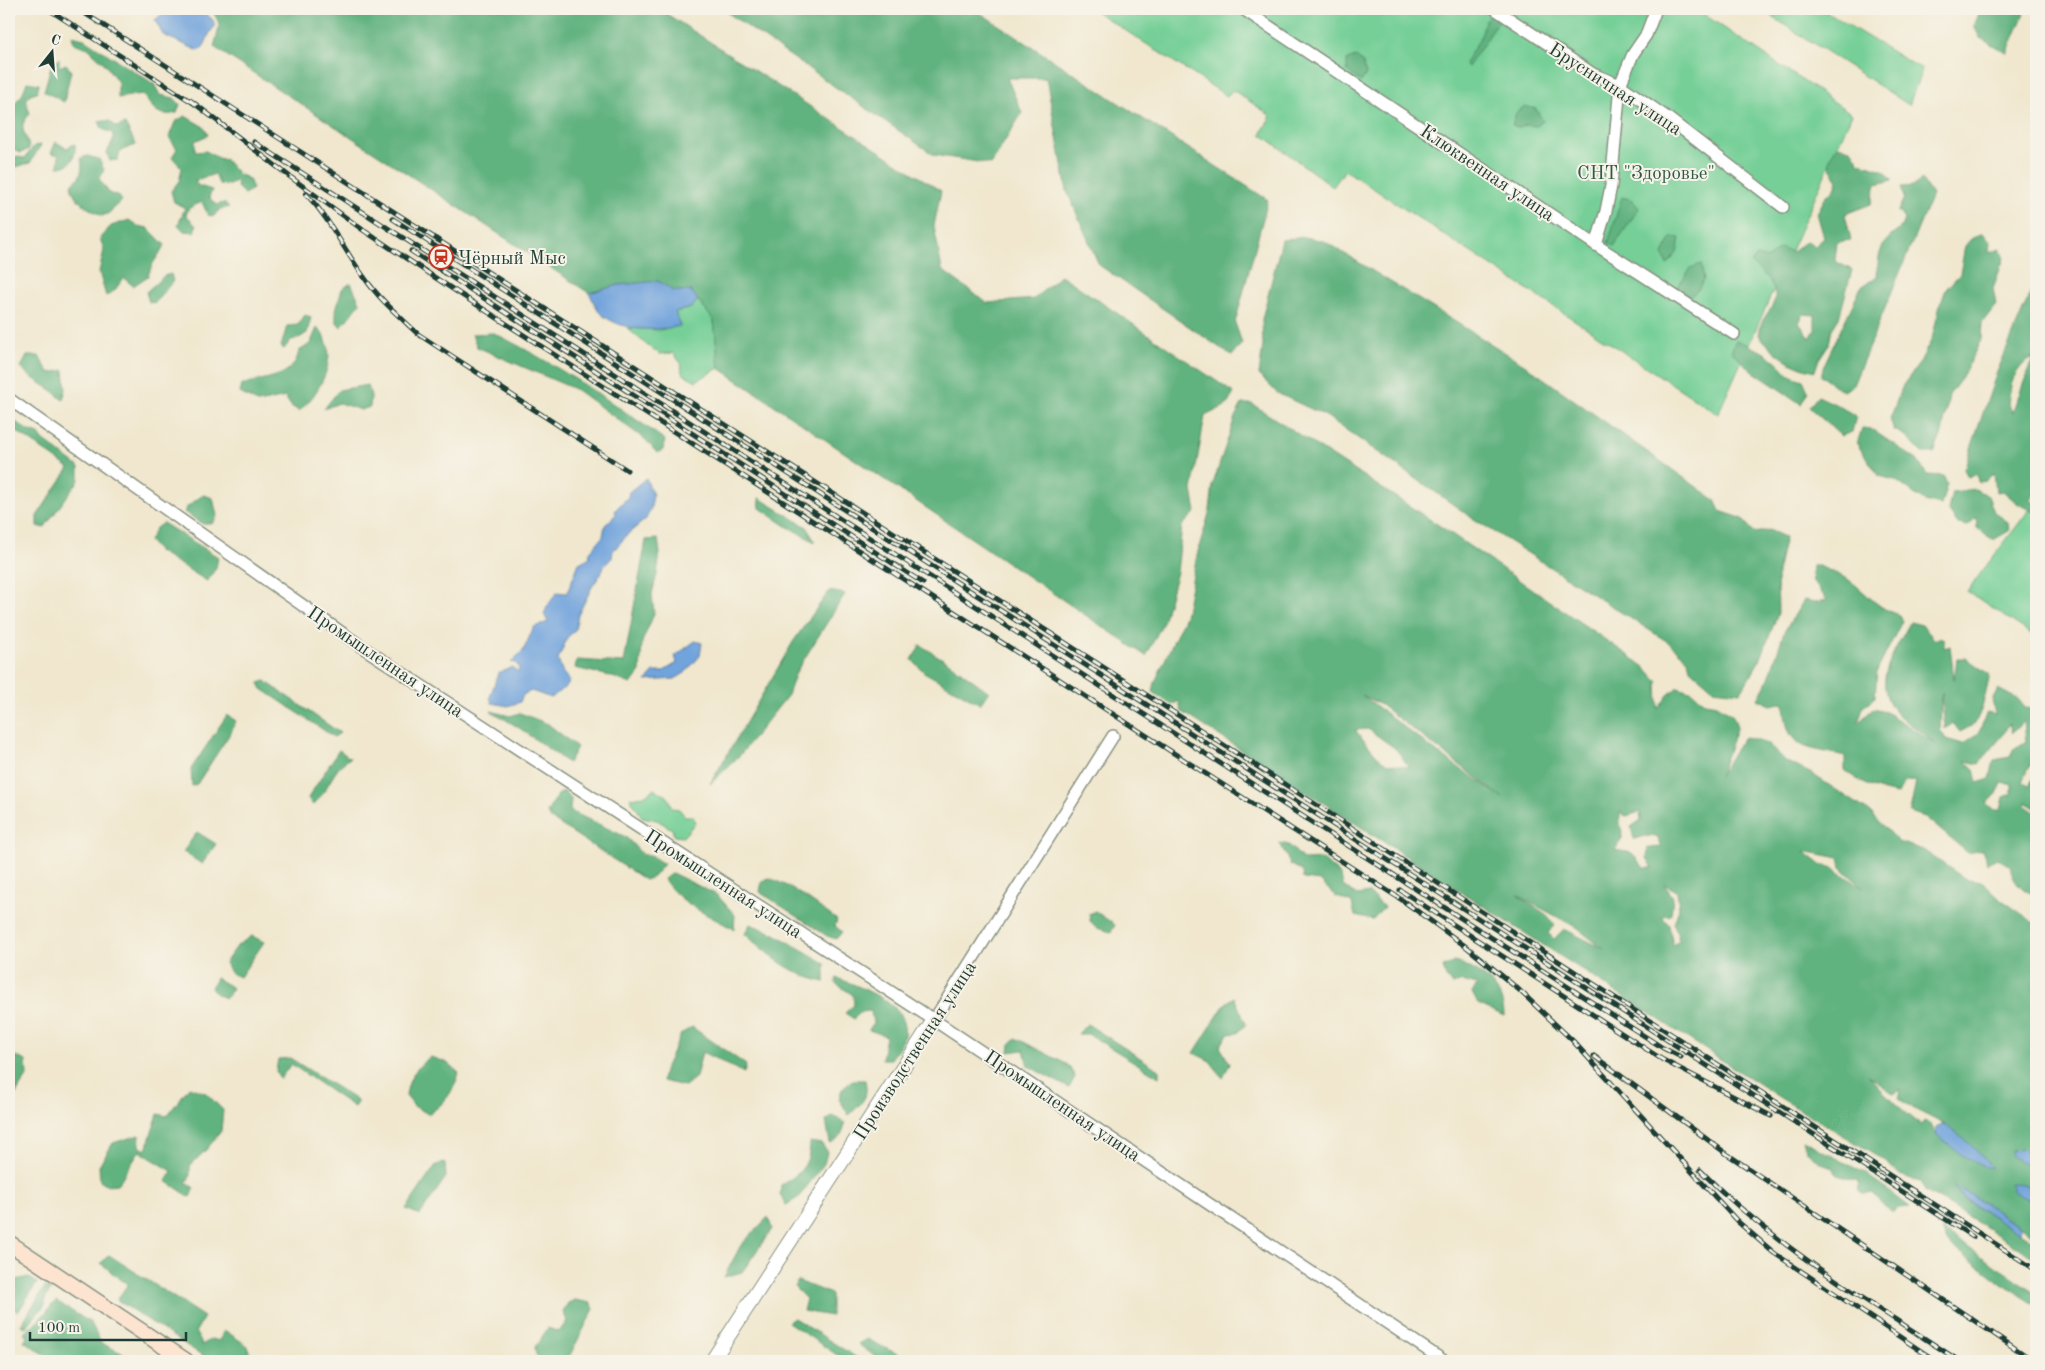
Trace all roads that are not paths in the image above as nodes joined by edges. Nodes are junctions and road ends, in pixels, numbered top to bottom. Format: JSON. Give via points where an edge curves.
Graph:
{"nodes":[{"id":1,"x":1243,"y":9,"type":"edge"},
{"id":2,"x":1495,"y":9,"type":"edge"},
{"id":3,"x":1656,"y":9,"type":"edge"},
{"id":4,"x":1620,"y":85,"type":"junction"},
{"id":5,"x":1782,"y":206,"type":"dead end"},
{"id":6,"x":1596,"y":245,"type":"junction"},
{"id":7,"x":1734,"y":334,"type":"dead end"},
{"id":8,"x":9,"y":399,"type":"edge"},
{"id":9,"x":1113,"y":736,"type":"dead end"},
{"id":10,"x":934,"y":1020,"type":"junction"},
{"id":11,"x":9,"y":1243,"type":"edge"},
{"id":12,"x":186,"y":1361,"type":"edge"},
{"id":13,"x":712,"y":1361,"type":"edge"},
{"id":14,"x":1444,"y":1361,"type":"edge"}],
"edges":[{"from":1,"to":6,"type":"street","name":"Клюквенная улица"},
{"from":2,"to":4,"type":"street","name":"Брусничная улица","via":[[1593,74]]},
{"from":3,"to":4,"type":"street"},
{"from":4,"to":5,"type":"street","name":"Брусничная улица","via":[[1670,119]]},
{"from":4,"to":6,"type":"street","via":[[1611,186]]},
{"from":6,"to":7,"type":"street","name":"Клюквенная улица"},
{"from":8,"to":10,"type":"street","name":"Промышленная улица","via":[[362,647]]},
{"from":9,"to":10,"type":"street","name":"Производственная улица"},
{"from":10,"to":13,"type":"street","name":"Производственная улица"},
{"from":10,"to":14,"type":"street","name":"Промышленная улица"},
{"from":11,"to":12,"type":"main road"}]}
